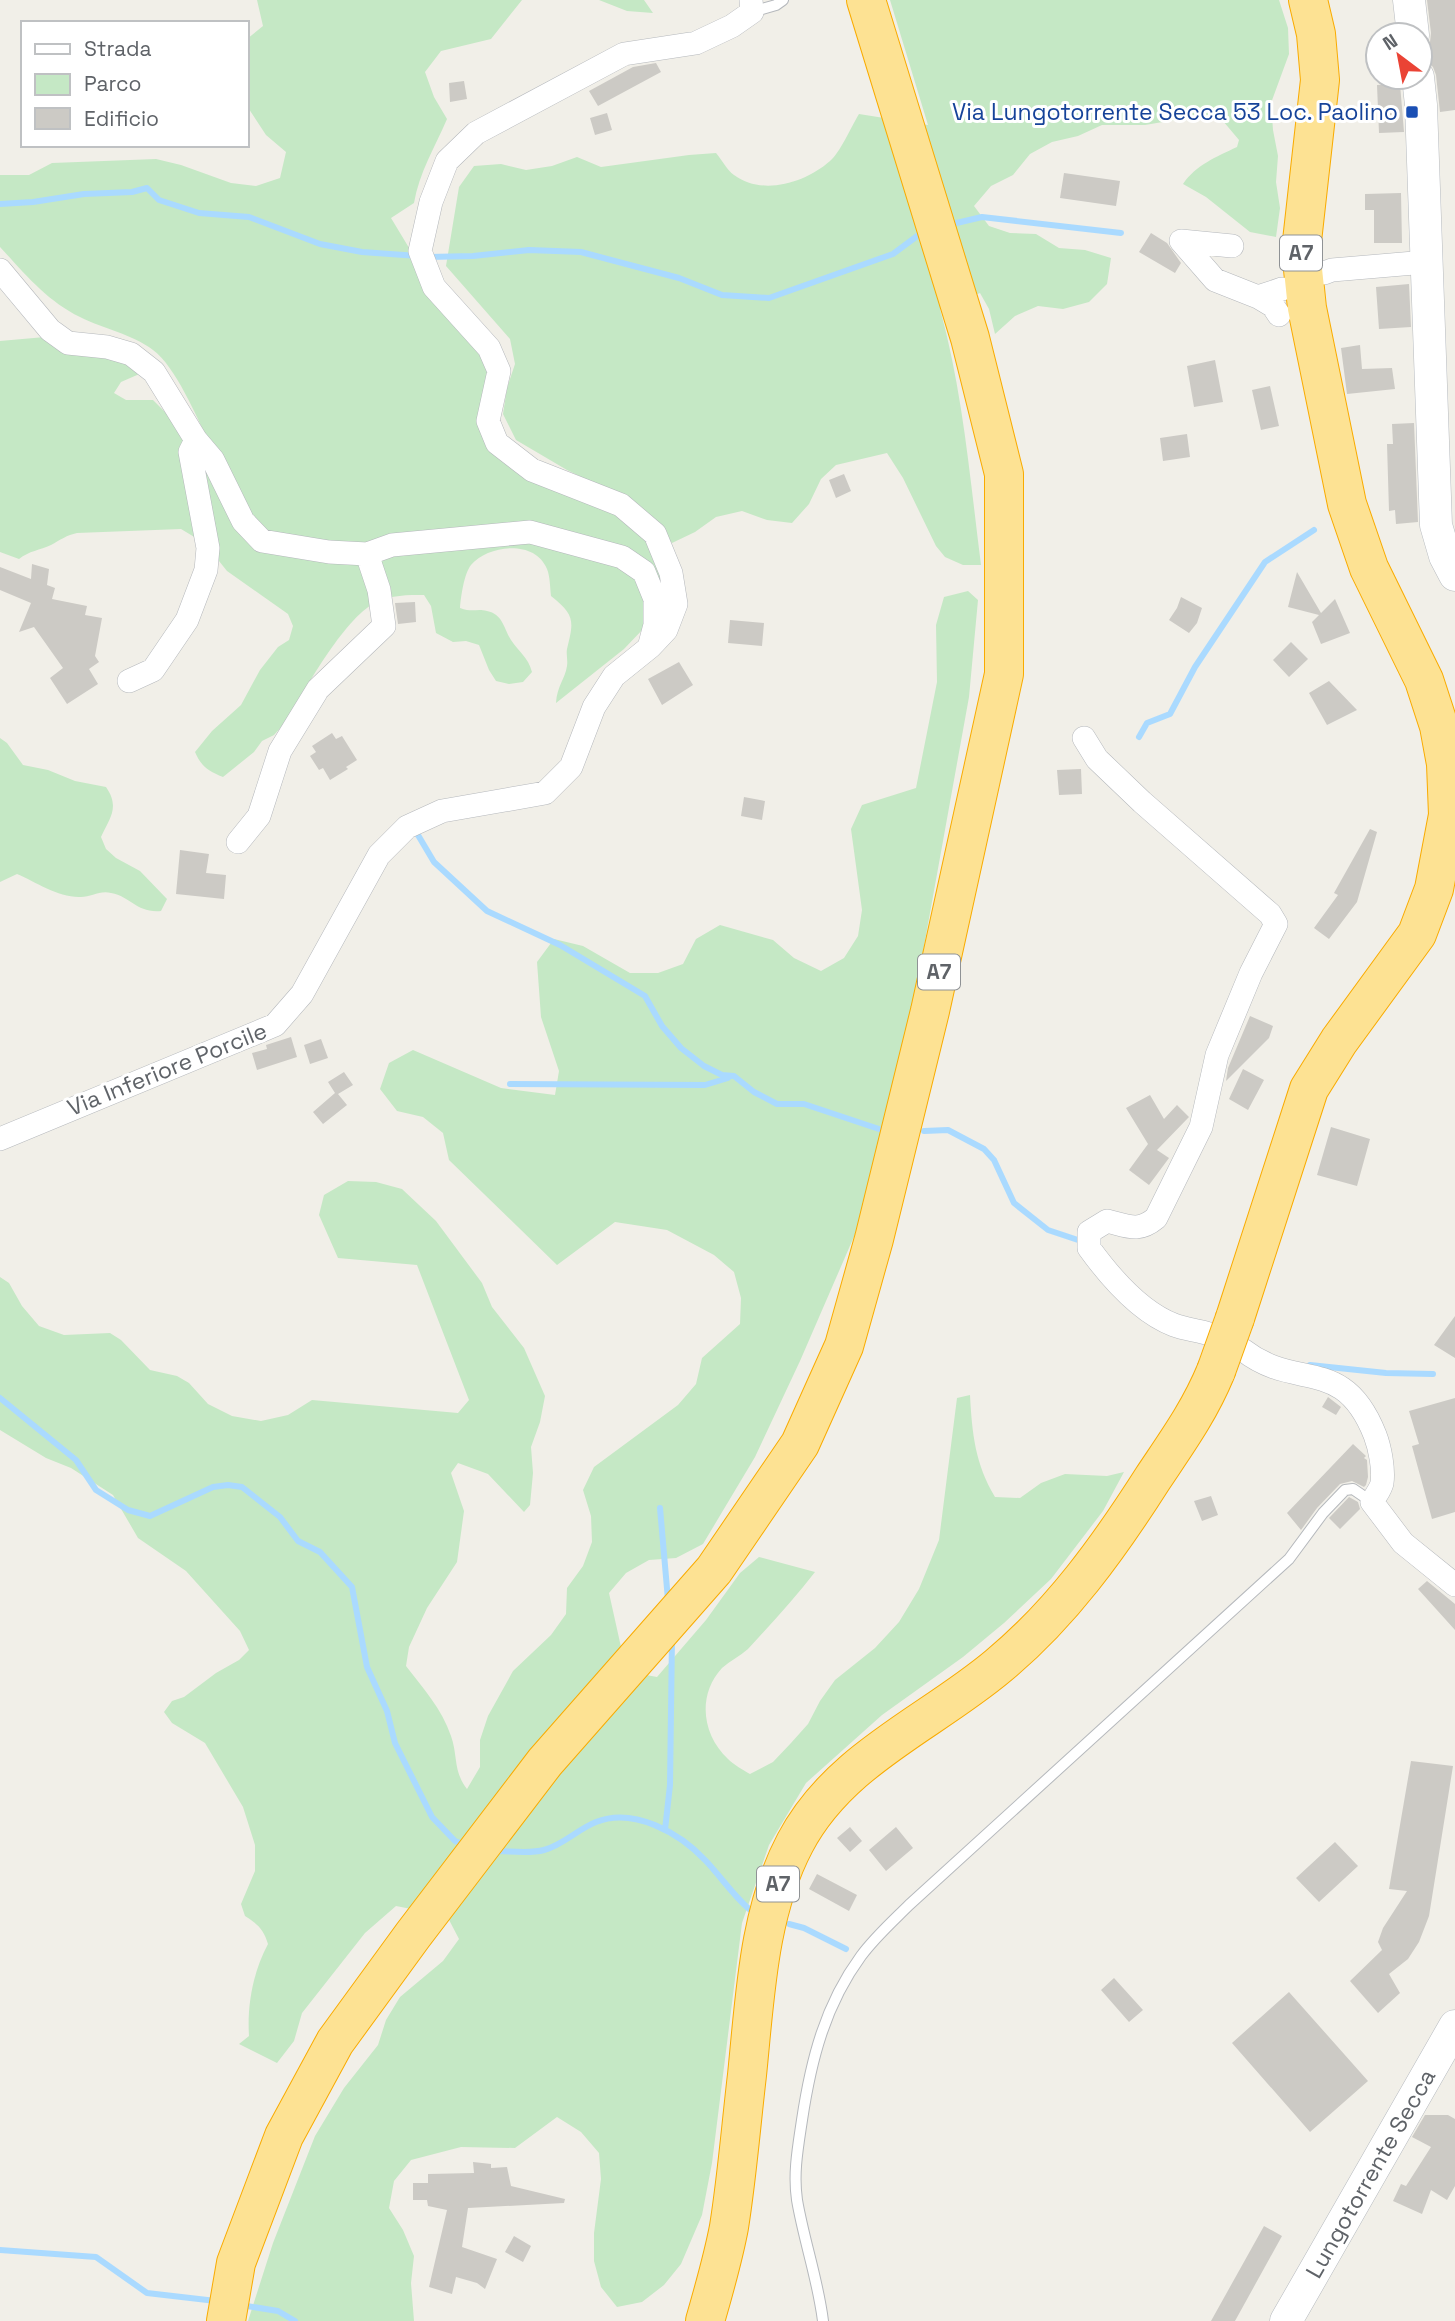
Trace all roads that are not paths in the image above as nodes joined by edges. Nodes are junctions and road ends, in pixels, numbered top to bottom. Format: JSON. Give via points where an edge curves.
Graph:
{"nodes":[{"id":1,"x":783,"y":0,"type":"edge"},
{"id":2,"x":866,"y":0,"type":"edge"},
{"id":3,"x":1308,"y":0,"type":"edge"},
{"id":4,"x":1409,"y":0,"type":"edge"},
{"id":5,"x":752,"y":6,"type":"edge"},
{"id":6,"x":1411,"y":21,"type":"edge"},
{"id":7,"x":1419,"y":91,"type":"edge"},
{"id":8,"x":1232,"y":246,"type":"dead end"},
{"id":9,"x":1426,"y":262,"type":"junction"},
{"id":10,"x":0,"y":270,"type":"edge"},
{"id":11,"x":1324,"y":273,"type":"dead end"},
{"id":12,"x":1282,"y":289,"type":"dead end"},
{"id":13,"x":1258,"y":297,"type":"junction"},
{"id":14,"x":1279,"y":315,"type":"dead end"},
{"id":15,"x":195,"y":440,"type":"junction"},
{"id":16,"x":367,"y":554,"type":"junction"},
{"id":17,"x":1455,"y":575,"type":"edge"},
{"id":18,"x":650,"y":647,"type":"junction"},
{"id":19,"x":129,"y":681,"type":"dead end"},
{"id":20,"x":1084,"y":738,"type":"dead end"},
{"id":21,"x":238,"y":842,"type":"dead end"},
{"id":22,"x":0,"y":1139,"type":"edge"},
{"id":23,"x":1225,"y":1343,"type":"junction"},
{"id":24,"x":1372,"y":1502,"type":"junction"},
{"id":25,"x":1455,"y":1585,"type":"edge"},
{"id":26,"x":1455,"y":2026,"type":"edge"},
{"id":27,"x":226,"y":2321,"type":"edge"},
{"id":28,"x":705,"y":2321,"type":"edge"},
{"id":29,"x":823,"y":2321,"type":"edge"},
{"id":30,"x":1286,"y":2321,"type":"edge"}],
"edges":[{"from":1,"to":5,"type":"lane","via":[[776,5]]},
{"from":2,"to":27,"type":"highway","number":"A7","via":[[970,338],[1004,474],[1004,674],[874,1239],[844,1346],[800,1444],[714,1570],[545,1762],[335,2042],[284,2136],[236,2263]]},
{"from":3,"to":23,"type":"highway","number":"A7","via":[[1320,80],[1301,250],[1307,308],[1344,495],[1358,539],[1436,715],[1446,764],[1448,815],[1434,889],[1417,934],[1309,1088]]},
{"from":4,"to":6,"type":"main road"},
{"from":5,"to":18,"type":"street","name":"Via Inferiore Porcile","via":[[732,26],[696,43],[624,54],[476,134],[447,161],[431,202],[420,251],[434,287],[489,348],[499,371],[488,421],[497,443],[532,470],[621,505],[655,534],[671,573],[676,604],[666,630]]},
{"from":7,"to":9,"type":"main road"},
{"from":8,"to":13,"type":"street","via":[[1181,242],[1215,280]]},
{"from":9,"to":11,"type":"street"},
{"from":9,"to":17,"type":"main road","via":[[1436,525]]},
{"from":10,"to":15,"type":"street","via":[[50,330],[68,343],[107,346],[131,354],[154,372]]},
{"from":12,"to":13,"type":"street"},
{"from":13,"to":14,"type":"street"},
{"from":15,"to":16,"type":"street","via":[[213,460],[243,522],[262,541]]},
{"from":15,"to":19,"type":"street","via":[[190,452],[208,548],[206,570],[187,620],[160,660],[153,670]]},
{"from":16,"to":18,"type":"street","via":[[392,545],[530,532],[622,557],[644,572],[655,599]]},
{"from":16,"to":21,"type":"street","via":[[384,626],[318,689],[280,751],[259,816]]},
{"from":18,"to":22,"type":"street","name":"Via Inferiore Porcile","via":[[614,676],[594,707],[571,767],[545,793],[442,811],[407,827],[379,855],[302,994],[275,1025]]},
{"from":20,"to":23,"type":"street","via":[[1097,759],[1276,924],[1217,1055],[1201,1127],[1156,1218],[1136,1228],[1107,1222],[1089,1232],[1089,1248],[1138,1302],[1173,1325]]},
{"from":23,"to":24,"type":"street","via":[[1270,1367],[1328,1380],[1354,1396],[1379,1446],[1382,1483]]},
{"from":23,"to":28,"type":"highway","number":"A7","via":[[1201,1405],[1168,1456],[1086,1573],[1040,1628],[996,1668],[852,1771],[794,1844],[762,1948],[733,2202]]},
{"from":24,"to":25,"type":"street","via":[[1404,1543]]},
{"from":24,"to":29,"type":"lane","via":[[1353,1489],[1345,1490],[1289,1559],[919,1896],[862,1955],[822,2029],[809,2073],[796,2159],[797,2201]]},
{"from":26,"to":30,"type":"main road","name":"Lungotorrente Secca"}]}
